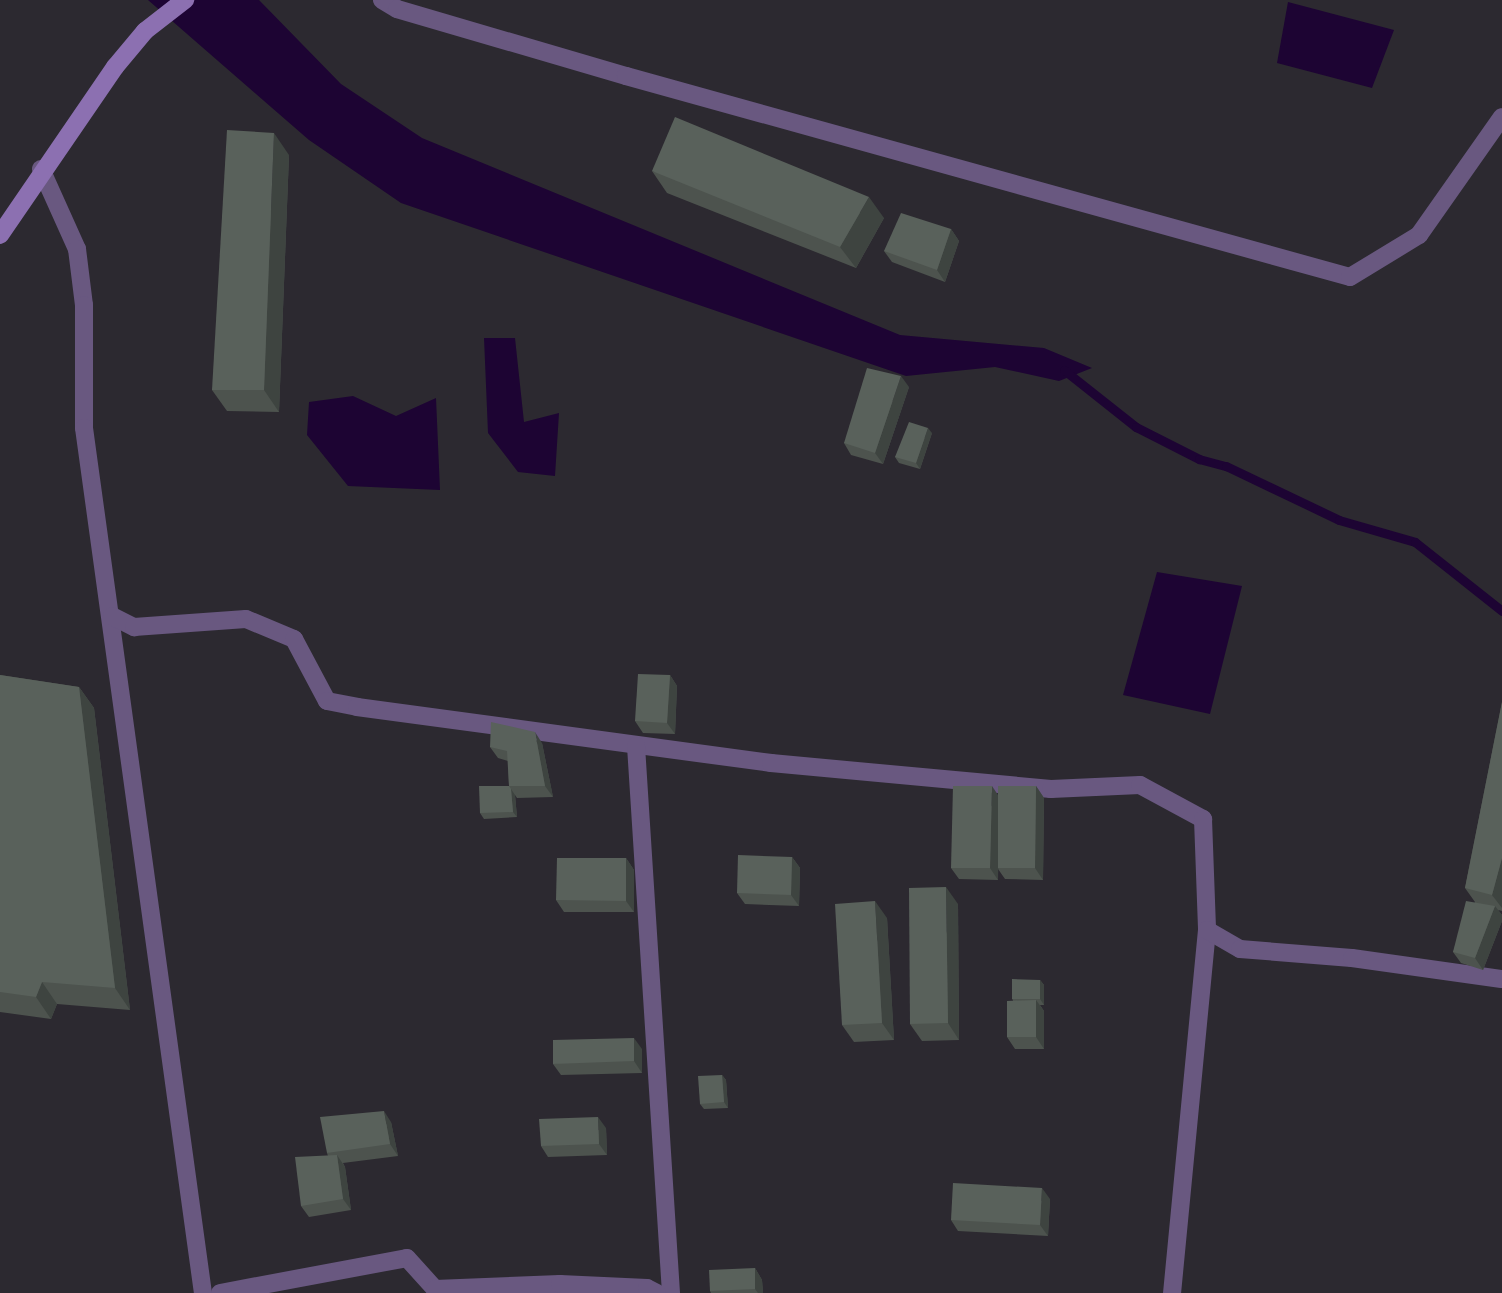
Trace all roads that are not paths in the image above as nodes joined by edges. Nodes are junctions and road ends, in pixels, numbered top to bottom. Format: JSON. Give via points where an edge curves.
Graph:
{"nodes":[{"id":1,"x":185,"y":0,"type":"edge"},
{"id":2,"x":382,"y":0,"type":"edge"},
{"id":3,"x":1502,"y":117,"type":"edge"},
{"id":4,"x":41,"y":169,"type":"junction"},
{"id":5,"x":0,"y":236,"type":"edge"},
{"id":6,"x":112,"y":616,"type":"junction"},
{"id":7,"x":636,"y":746,"type":"junction"},
{"id":8,"x":1207,"y":930,"type":"junction"},
{"id":9,"x":1502,"y":979,"type":"edge"},
{"id":10,"x":203,"y":1293,"type":"edge"},
{"id":11,"x":220,"y":1293,"type":"edge"},
{"id":12,"x":657,"y":1293,"type":"edge"},
{"id":13,"x":671,"y":1293,"type":"edge"},
{"id":14,"x":1172,"y":1293,"type":"edge"}],
"edges":[{"from":1,"to":4,"type":"main road","via":[[145,32]]},
{"from":2,"to":3,"type":"street","via":[[397,9],[626,76],[1350,277],[1419,236]]},
{"from":4,"to":5,"type":"main road"},
{"from":4,"to":6,"type":"street","via":[[77,249],[84,306],[84,428]]},
{"from":6,"to":7,"type":"street","via":[[134,627],[246,619],[294,639],[327,701]]},
{"from":6,"to":10,"type":"street"},
{"from":7,"to":8,"type":"street","via":[[1051,789],[1140,785],[1203,819]]},
{"from":7,"to":13,"type":"street"},
{"from":8,"to":9,"type":"street","via":[[1240,949],[1352,958]]},
{"from":8,"to":14,"type":"street"},
{"from":11,"to":12,"type":"street","via":[[407,1258],[435,1289],[560,1284],[637,1287]]}]}
